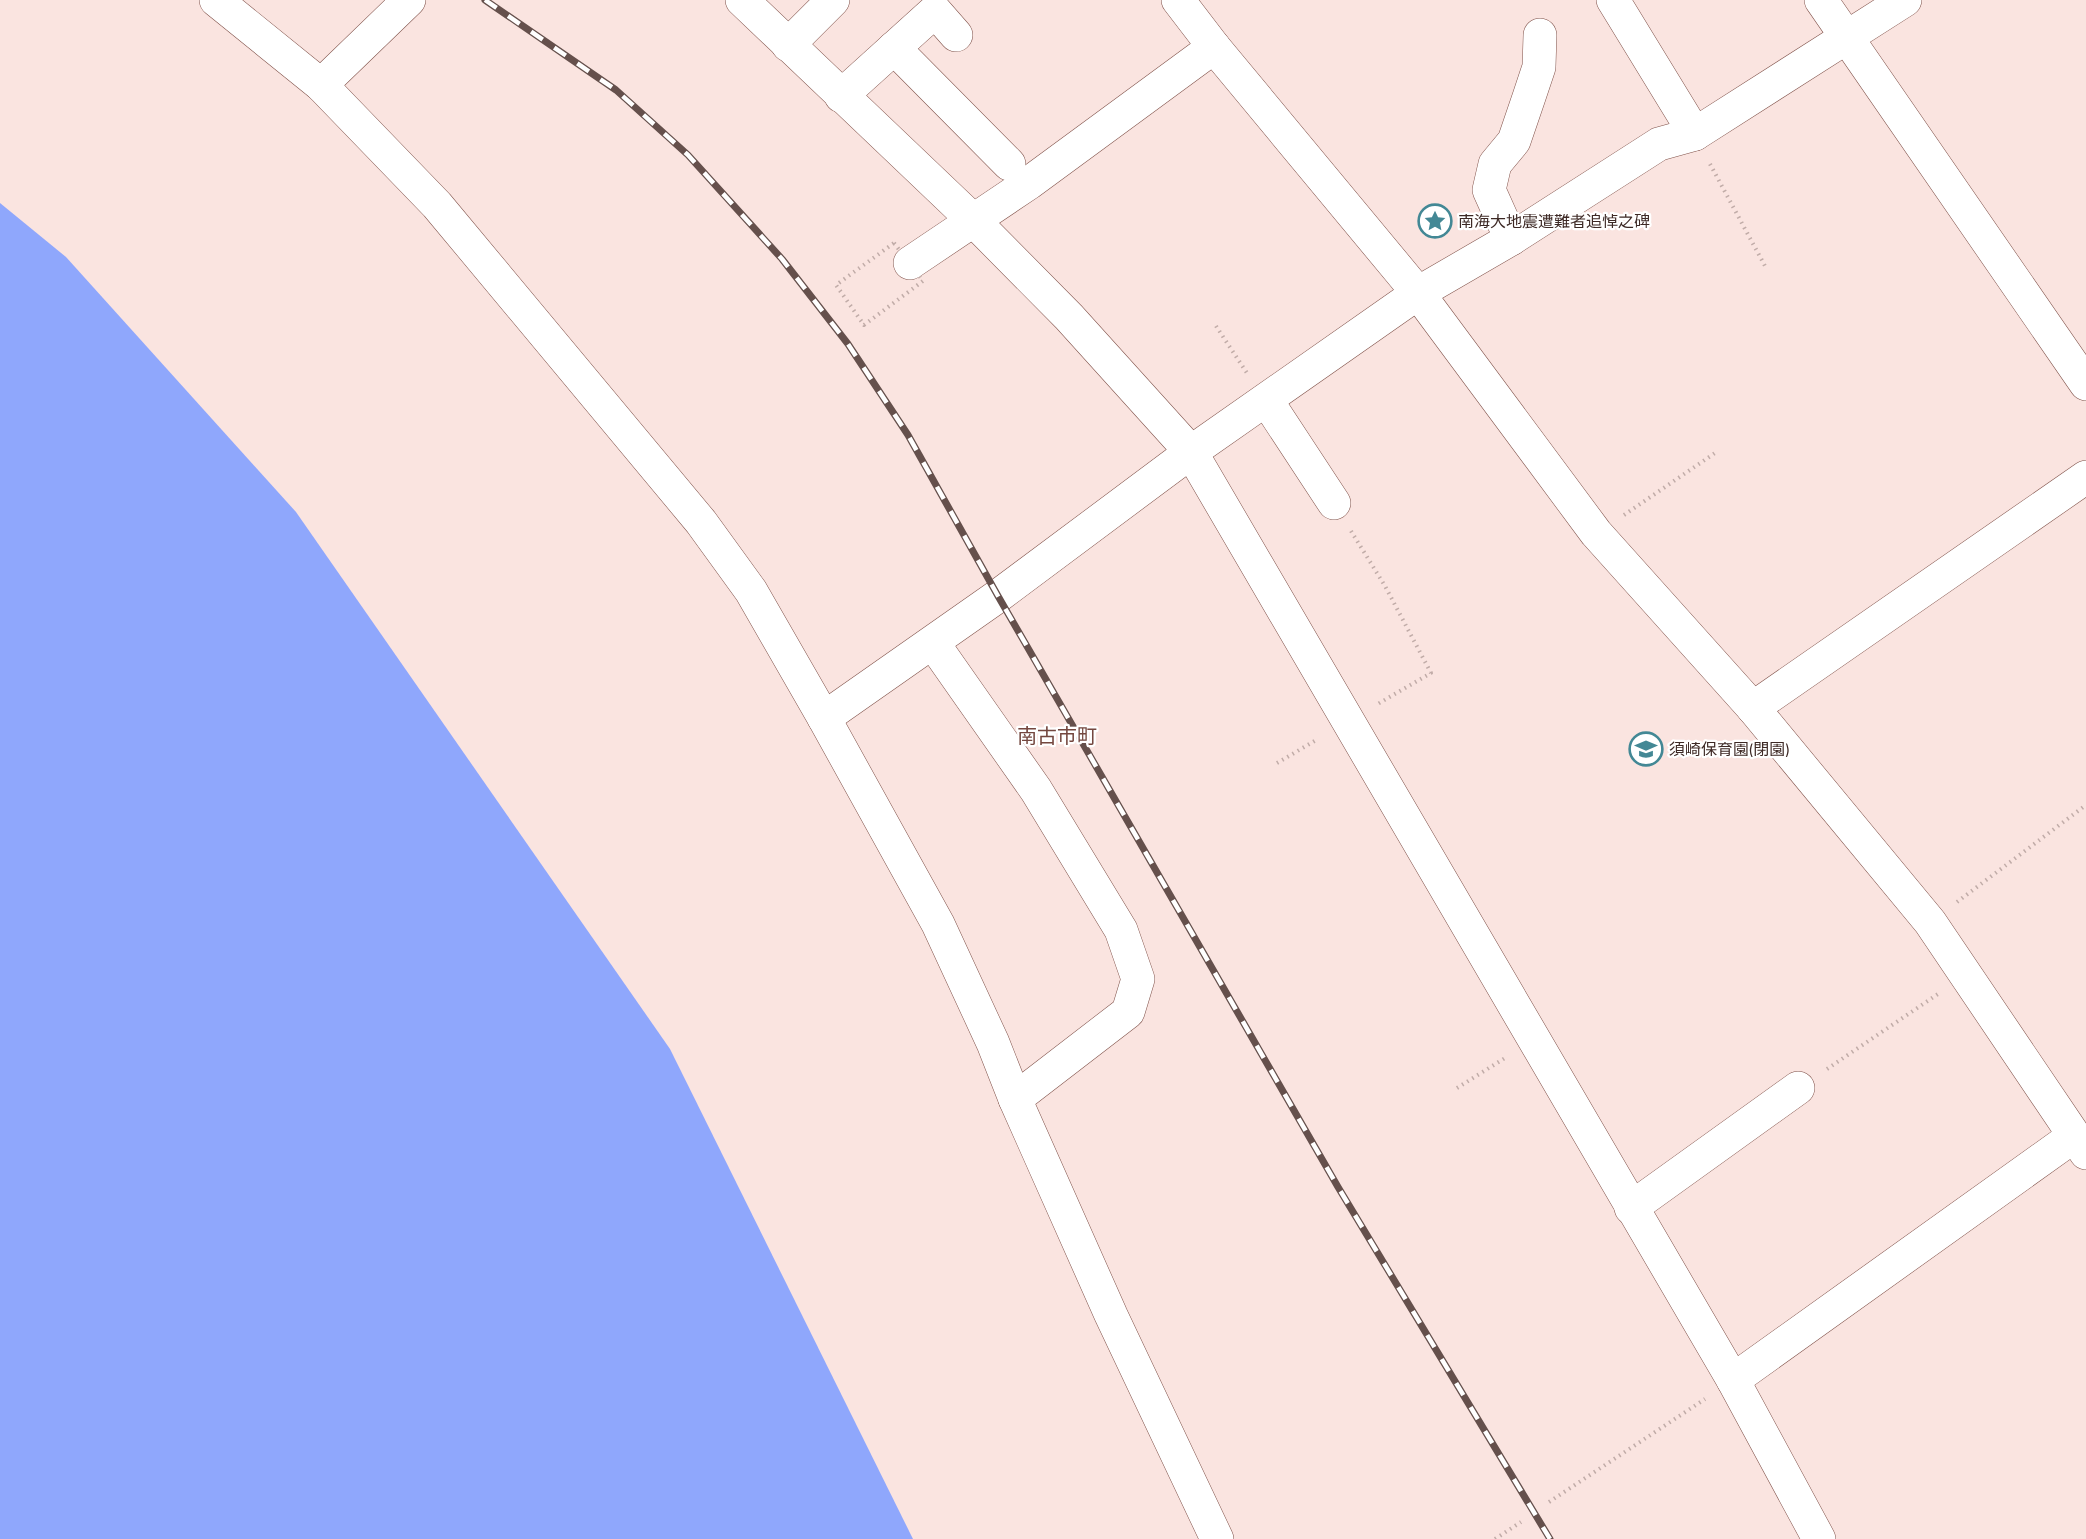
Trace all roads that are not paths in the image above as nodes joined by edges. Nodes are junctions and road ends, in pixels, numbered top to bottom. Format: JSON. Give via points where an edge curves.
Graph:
{"nodes":[{"id":1,"x":216,"y":0,"type":"edge"},
{"id":2,"x":409,"y":0,"type":"edge"},
{"id":3,"x":742,"y":0,"type":"edge"},
{"id":4,"x":833,"y":0,"type":"edge"},
{"id":5,"x":1178,"y":0,"type":"edge"},
{"id":6,"x":1613,"y":0,"type":"edge"},
{"id":7,"x":1821,"y":0,"type":"edge"},
{"id":8,"x":1905,"y":0,"type":"edge"},
{"id":9,"x":956,"y":35,"type":"dead end"},
{"id":10,"x":1540,"y":35,"type":"dead end"},
{"id":11,"x":1846,"y":36,"type":"junction"},
{"id":12,"x":788,"y":45,"type":"junction"},
{"id":13,"x":1214,"y":47,"type":"junction"},
{"id":14,"x":894,"y":48,"type":"junction"},
{"id":15,"x":321,"y":85,"type":"junction"},
{"id":16,"x":841,"y":96,"type":"junction"},
{"id":17,"x":1695,"y":134,"type":"junction"},
{"id":18,"x":1009,"y":164,"type":"dead end"},
{"id":19,"x":974,"y":221,"type":"junction"},
{"id":20,"x":1511,"y":239,"type":"junction"},
{"id":21,"x":910,"y":263,"type":"road end"},
{"id":22,"x":1418,"y":292,"type":"junction"},
{"id":23,"x":2086,"y":384,"type":"edge"},
{"id":24,"x":1267,"y":401,"type":"junction"},
{"id":25,"x":1191,"y":452,"type":"junction"},
{"id":26,"x":2086,"y":477,"type":"edge"},
{"id":27,"x":1334,"y":503,"type":"road end"},
{"id":28,"x":933,"y":643,"type":"junction"},
{"id":29,"x":1753,"y":708,"type":"junction"},
{"id":30,"x":824,"y":718,"type":"junction"},
{"id":31,"x":1798,"y":1088,"type":"road end"},
{"id":32,"x":1015,"y":1099,"type":"junction"},
{"id":33,"x":2080,"y":1145,"type":"edge"},
{"id":34,"x":1630,"y":1208,"type":"junction"},
{"id":35,"x":1733,"y":1380,"type":"junction"},
{"id":36,"x":1217,"y":1539,"type":"edge"},
{"id":37,"x":1819,"y":1539,"type":"edge"}],
"edges":[{"from":1,"to":15,"type":"street"},
{"from":2,"to":15,"type":"street"},
{"from":3,"to":12,"type":"street"},
{"from":4,"to":12,"type":"street"},
{"from":5,"to":13,"type":"street"},
{"from":6,"to":17,"type":"street"},
{"from":7,"to":11,"type":"street"},
{"from":8,"to":11,"type":"street"},
{"from":9,"to":14,"type":"street","via":[[935,11]]},
{"from":10,"to":20,"type":"street","via":[[1539,67],[1514,141],[1495,165],[1489,190]]},
{"from":11,"to":17,"type":"street"},
{"from":11,"to":23,"type":"street"},
{"from":12,"to":16,"type":"street"},
{"from":13,"to":19,"type":"street"},
{"from":13,"to":22,"type":"street"},
{"from":14,"to":16,"type":"street"},
{"from":14,"to":18,"type":"street"},
{"from":15,"to":30,"type":"street","via":[[436,205],[701,522],[751,591]]},
{"from":16,"to":19,"type":"street"},
{"from":17,"to":20,"type":"street","via":[[1659,144]]},
{"from":19,"to":21,"type":"street"},
{"from":19,"to":25,"type":"street"},
{"from":20,"to":22,"type":"street"},
{"from":22,"to":24,"type":"street"},
{"from":22,"to":29,"type":"street","via":[[1596,533]]},
{"from":24,"to":25,"type":"street"},
{"from":24,"to":27,"type":"street"},
{"from":25,"to":28,"type":"street"},
{"from":25,"to":34,"type":"street"},
{"from":26,"to":29,"type":"street"},
{"from":28,"to":30,"type":"street"},
{"from":28,"to":32,"type":"street","via":[[1042,800],[1121,930],[1138,979],[1128,1012]]},
{"from":29,"to":33,"type":"street","via":[[1930,922]]},
{"from":30,"to":32,"type":"street","via":[[938,924]]},
{"from":31,"to":34,"type":"street"},
{"from":32,"to":36,"type":"street"},
{"from":33,"to":35,"type":"street"},
{"from":34,"to":35,"type":"street"},
{"from":35,"to":37,"type":"street"}]}
